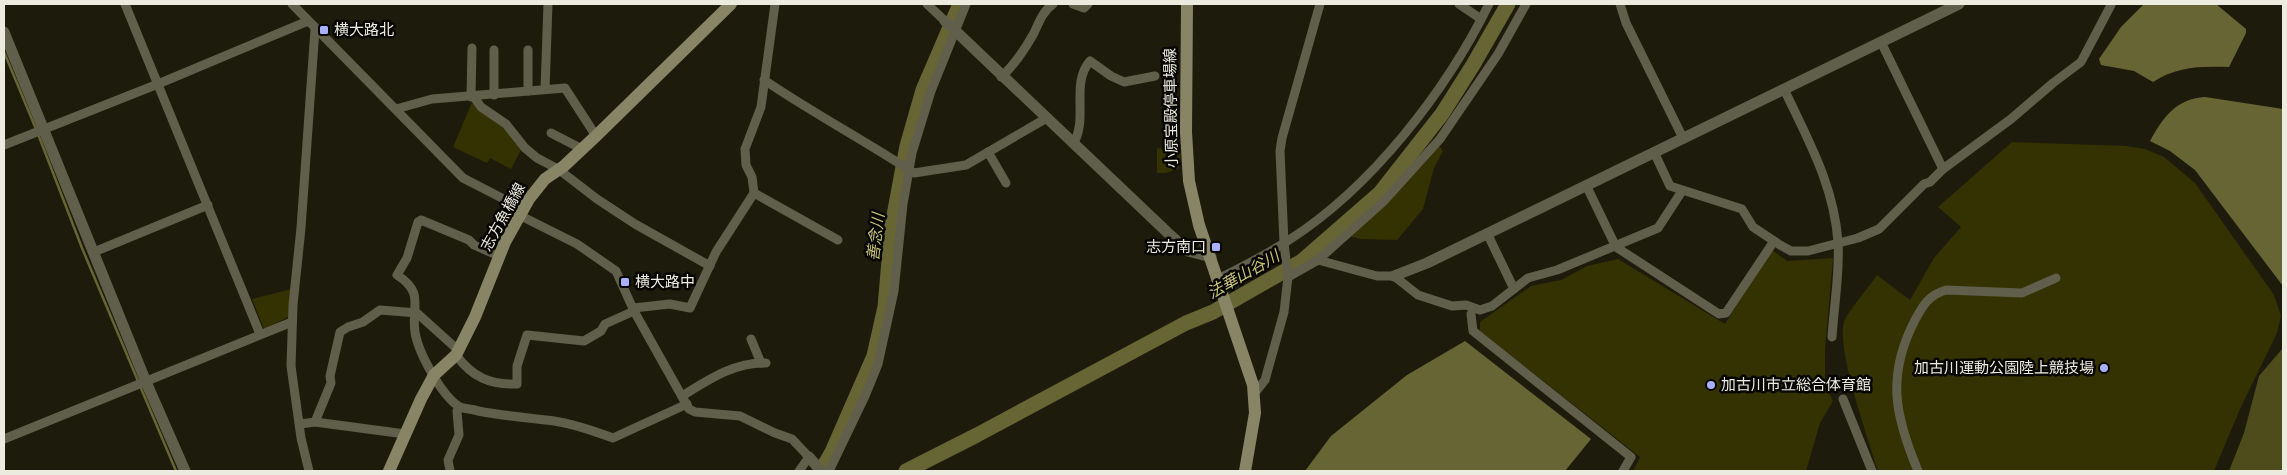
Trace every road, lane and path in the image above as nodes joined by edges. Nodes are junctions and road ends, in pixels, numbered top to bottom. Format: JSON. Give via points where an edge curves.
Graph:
{"nodes":[{"id":1,"x":125,"y":4,"type":"edge"},
{"id":2,"x":292,"y":4,"type":"edge"},
{"id":3,"x":548,"y":4,"type":"edge"},
{"id":4,"x":731,"y":4,"type":"edge"},
{"id":5,"x":776,"y":4,"type":"edge"},
{"id":6,"x":927,"y":4,"type":"edge"},
{"id":7,"x":966,"y":4,"type":"edge"},
{"id":8,"x":1053,"y":4,"type":"edge"},
{"id":9,"x":1074,"y":4,"type":"edge"},
{"id":10,"x":1088,"y":4,"type":"edge"},
{"id":11,"x":1187,"y":4,"type":"edge"},
{"id":12,"x":1320,"y":4,"type":"edge"},
{"id":13,"x":1459,"y":4,"type":"edge"},
{"id":14,"x":1489,"y":4,"type":"edge"},
{"id":15,"x":1526,"y":4,"type":"edge"},
{"id":16,"x":1620,"y":4,"type":"edge"},
{"id":17,"x":1959,"y":4,"type":"edge"},
{"id":18,"x":2110,"y":4,"type":"edge"},
{"id":19,"x":1481,"y":19,"type":"junction"},
{"id":20,"x":308,"y":21,"type":"junction"},
{"id":21,"x":945,"y":21,"type":"joint"},
{"id":22,"x":315,"y":29,"type":"junction"},
{"id":23,"x":4,"y":32,"type":"edge"},
{"id":24,"x":956,"y":32,"type":"junction"},
{"id":25,"x":1881,"y":42,"type":"junction"},
{"id":26,"x":472,"y":48,"type":"dead end"},
{"id":27,"x":494,"y":50,"type":"dead end"},
{"id":28,"x":528,"y":50,"type":"dead end"},
{"id":29,"x":1155,"y":76,"type":"dead end"},
{"id":30,"x":1001,"y":77,"type":"junction"},
{"id":31,"x":764,"y":80,"type":"junction"},
{"id":32,"x":158,"y":84,"type":"junction"},
{"id":33,"x":545,"y":89,"type":"junction"},
{"id":34,"x":1784,"y":89,"type":"junction"},
{"id":35,"x":528,"y":91,"type":"junction"},
{"id":36,"x":494,"y":95,"type":"junction"},
{"id":37,"x":472,"y":97,"type":"junction"},
{"id":38,"x":396,"y":109,"type":"junction"},
{"id":39,"x":1045,"y":119,"type":"junction"},
{"id":40,"x":43,"y":129,"type":"junction"},
{"id":41,"x":551,"y":133,"type":"dead end"},
{"id":42,"x":596,"y":136,"type":"junction"},
{"id":43,"x":1683,"y":138,"type":"junction"},
{"id":44,"x":1073,"y":144,"type":"junction"},
{"id":45,"x":4,"y":145,"type":"edge"},
{"id":46,"x":582,"y":150,"type":"junction"},
{"id":47,"x":988,"y":152,"type":"junction"},
{"id":48,"x":1654,"y":152,"type":"junction"},
{"id":49,"x":558,"y":169,"type":"junction"},
{"id":50,"x":909,"y":169,"type":"junction"},
{"id":51,"x":1943,"y":169,"type":"junction"},
{"id":52,"x":1006,"y":183,"type":"dead end"},
{"id":53,"x":1586,"y":185,"type":"junction"},
{"id":54,"x":1682,"y":191,"type":"junction"},
{"id":55,"x":754,"y":193,"type":"junction"},
{"id":56,"x":208,"y":205,"type":"junction"},
{"id":57,"x":522,"y":212,"type":"junction"},
{"id":58,"x":1487,"y":234,"type":"junction"},
{"id":59,"x":838,"y":240,"type":"dead end"},
{"id":60,"x":1774,"y":241,"type":"junction"},
{"id":61,"x":1284,"y":243,"type":"junction"},
{"id":62,"x":1838,"y":243,"type":"junction"},
{"id":63,"x":1616,"y":247,"type":"junction"},
{"id":64,"x":94,"y":252,"type":"junction"},
{"id":65,"x":499,"y":256,"type":"junction"},
{"id":66,"x":1210,"y":257,"type":"junction"},
{"id":67,"x":1318,"y":260,"type":"junction"},
{"id":68,"x":710,"y":266,"type":"junction"},
{"id":69,"x":1394,"y":276,"type":"junction"},
{"id":70,"x":1288,"y":277,"type":"junction"},
{"id":71,"x":2056,"y":278,"type":"dead end"},
{"id":72,"x":1219,"y":281,"type":"junction"},
{"id":73,"x":1514,"y":289,"type":"junction"},
{"id":74,"x":634,"y":310,"type":"junction"},
{"id":75,"x":415,"y":313,"type":"junction"},
{"id":76,"x":1471,"y":314,"type":"dead end"},
{"id":77,"x":292,"y":322,"type":"junction"},
{"id":78,"x":260,"y":334,"type":"junction"},
{"id":79,"x":1832,"y":337,"type":"dead end"},
{"id":80,"x":751,"y":339,"type":"dead end"},
{"id":81,"x":457,"y":353,"type":"junction"},
{"id":82,"x":434,"y":375,"type":"junction"},
{"id":83,"x":141,"y":384,"type":"junction"},
{"id":84,"x":1254,"y":394,"type":"junction"},
{"id":85,"x":1843,"y":399,"type":"dead end"},
{"id":86,"x":684,"y":400,"type":"junction"},
{"id":87,"x":457,"y":411,"type":"dead end"},
{"id":88,"x":315,"y":422,"type":"junction"},
{"id":89,"x":300,"y":424,"type":"junction"},
{"id":90,"x":405,"y":434,"type":"junction"},
{"id":91,"x":4,"y":439,"type":"edge"},
{"id":92,"x":814,"y":463,"type":"edge"},
{"id":93,"x":184,"y":471,"type":"edge"},
{"id":94,"x":309,"y":471,"type":"edge"},
{"id":95,"x":387,"y":471,"type":"edge"},
{"id":96,"x":450,"y":471,"type":"edge"},
{"id":97,"x":799,"y":471,"type":"edge"},
{"id":98,"x":829,"y":471,"type":"edge"},
{"id":99,"x":1245,"y":471,"type":"edge"},
{"id":100,"x":1623,"y":471,"type":"edge"},
{"id":101,"x":1872,"y":471,"type":"edge"},
{"id":102,"x":1918,"y":471,"type":"edge"}],
"edges":[{"from":1,"to":32,"type":"street"},
{"from":2,"to":20,"type":"street"},
{"from":3,"to":33,"type":"street"},
{"from":4,"to":42,"type":"main road","name":"志方魚橋線"},
{"from":5,"to":31,"type":"street"},
{"from":6,"to":21,"type":"street"},
{"from":7,"to":24,"type":"street"},
{"from":8,"to":30,"type":"street","via":[[1018,58]]},
{"from":9,"to":10,"type":"street","via":[[1084,8]]},
{"from":11,"to":66,"type":"main road","name":"小原宝殿停車場線","via":[[1186,152],[1194,206]]},
{"from":12,"to":61,"type":"street","via":[[1280,151]]},
{"from":13,"to":19,"type":"street"},
{"from":14,"to":19,"type":"street"},
{"from":15,"to":67,"type":"street","via":[[1493,61],[1440,139],[1383,202]]},
{"from":16,"to":43,"type":"street","via":[[1626,23]]},
{"from":17,"to":25,"type":"street"},
{"from":18,"to":51,"type":"street","via":[[2081,62]]},
{"from":19,"to":61,"type":"street","via":[[1453,67],[1408,130],[1344,197]]},
{"from":20,"to":22,"type":"street"},
{"from":20,"to":32,"type":"street"},
{"from":21,"to":24,"type":"street"},
{"from":22,"to":38,"type":"street"},
{"from":22,"to":77,"type":"street"},
{"from":23,"to":40,"type":"street"},
{"from":24,"to":30,"type":"street"},
{"from":24,"to":50,"type":"street","via":[[926,105]]},
{"from":25,"to":34,"type":"street"},
{"from":25,"to":51,"type":"street"},
{"from":26,"to":37,"type":"street"},
{"from":27,"to":36,"type":"street"},
{"from":28,"to":35,"type":"street"},
{"from":29,"to":44,"type":"street","via":[[1124,82],[1090,61],[1082,74],[1078,135]]},
{"from":30,"to":39,"type":"street"},
{"from":31,"to":50,"type":"street"},
{"from":31,"to":55,"type":"street","via":[[758,115],[745,149]]},
{"from":32,"to":40,"type":"street"},
{"from":32,"to":56,"type":"street"},
{"from":33,"to":35,"type":"street"},
{"from":33,"to":42,"type":"street","via":[[565,88]]},
{"from":34,"to":43,"type":"street"},
{"from":34,"to":62,"type":"street","via":[[1828,184]]},
{"from":35,"to":36,"type":"street"},
{"from":36,"to":37,"type":"street"},
{"from":37,"to":38,"type":"street","via":[[432,100]]},
{"from":37,"to":49,"type":"street","via":[[506,124],[525,148],[550,167]]},
{"from":38,"to":57,"type":"street","via":[[463,178]]},
{"from":39,"to":44,"type":"street"},
{"from":39,"to":47,"type":"street"},
{"from":40,"to":45,"type":"street"},
{"from":40,"to":64,"type":"street"},
{"from":41,"to":46,"type":"street"},
{"from":42,"to":46,"type":"main road","name":"志方魚橋線"},
{"from":43,"to":48,"type":"street"},
{"from":44,"to":66,"type":"street","via":[[1188,251]]},
{"from":46,"to":49,"type":"main road","name":"志方魚橋線"},
{"from":47,"to":50,"type":"street","via":[[966,165],[914,173]]},
{"from":47,"to":52,"type":"street"},
{"from":48,"to":53,"type":"street"},
{"from":48,"to":54,"type":"street","via":[[1670,186]]},
{"from":49,"to":57,"type":"main road","name":"志方魚橋線","via":[[541,184]]},
{"from":49,"to":68,"type":"street","via":[[635,224]]},
{"from":50,"to":98,"type":"street","via":[[895,285],[878,364]]},
{"from":51,"to":62,"type":"street","via":[[1903,203],[1879,229]]},
{"from":53,"to":58,"type":"street"},
{"from":53,"to":63,"type":"street"},
{"from":54,"to":60,"type":"street","via":[[1742,210],[1753,227]]},
{"from":54,"to":63,"type":"street","via":[[1658,228]]},
{"from":55,"to":59,"type":"street"},
{"from":55,"to":68,"type":"street"},
{"from":56,"to":64,"type":"street"},
{"from":56,"to":78,"type":"street"},
{"from":57,"to":65,"type":"main road","name":"志方魚橋線"},
{"from":57,"to":74,"type":"street","via":[[610,266],[620,276]]},
{"from":58,"to":69,"type":"street"},
{"from":58,"to":73,"type":"street"},
{"from":60,"to":62,"type":"street","via":[[1792,251],[1808,251]]},
{"from":60,"to":63,"type":"street","via":[[1726,313],[1719,314]]},
{"from":61,"to":70,"type":"street"},
{"from":61,"to":72,"type":"street"},
{"from":62,"to":79,"type":"street"},
{"from":63,"to":73,"type":"street","via":[[1528,278]]},
{"from":64,"to":83,"type":"street"},
{"from":65,"to":75,"type":"street","via":[[469,240],[421,220],[418,222],[407,258],[397,275],[414,291]]},
{"from":65,"to":81,"type":"main road","name":"志方魚橋線"},
{"from":66,"to":72,"type":"main road","name":"小原宝殿停車場線"},
{"from":67,"to":69,"type":"street","via":[[1377,276]]},
{"from":67,"to":70,"type":"street"},
{"from":68,"to":74,"type":"street","via":[[690,308],[670,304]]},
{"from":69,"to":73,"type":"street","via":[[1418,295],[1452,306],[1466,305],[1480,310],[1492,306]]},
{"from":70,"to":84,"type":"street","via":[[1284,312],[1270,364],[1265,380]]},
{"from":71,"to":102,"type":"street","via":[[2022,292],[1946,290],[1927,300],[1908,333],[1899,358],[1896,384],[1905,437]]},
{"from":72,"to":84,"type":"main road","name":"小原宝殿停車場線","via":[[1252,377]]},
{"from":74,"to":81,"type":"street","via":[[606,324],[584,341],[527,335],[517,366],[517,384],[485,380],[461,362]]},
{"from":74,"to":86,"type":"street"},
{"from":75,"to":81,"type":"street"},
{"from":75,"to":82,"type":"street","via":[[416,339]]},
{"from":75,"to":88,"type":"street","via":[[380,310],[340,332],[331,384]]},
{"from":76,"to":100,"type":"street","via":[[1473,331],[1631,457]]},
{"from":77,"to":78,"type":"street"},
{"from":77,"to":89,"type":"street","via":[[291,366]]},
{"from":78,"to":83,"type":"street"},
{"from":80,"to":86,"type":"street","via":[[763,363],[722,372]]},
{"from":81,"to":82,"type":"main road","name":"志方魚橋線"},
{"from":82,"to":86,"type":"street","via":[[460,407],[559,422],[613,438]]},
{"from":82,"to":90,"type":"main road","name":"志方魚橋線"},
{"from":83,"to":91,"type":"street"},
{"from":83,"to":93,"type":"street"},
{"from":84,"to":99,"type":"main road","name":"小原宝殿停車場線","via":[[1254,420]]},
{"from":85,"to":101,"type":"street"},
{"from":86,"to":92,"type":"street","via":[[695,412],[731,414],[792,439]]},
{"from":87,"to":96,"type":"street","via":[[459,435],[448,460]]},
{"from":88,"to":89,"type":"street"},
{"from":88,"to":90,"type":"street"},
{"from":89,"to":94,"type":"street"},
{"from":90,"to":95,"type":"main road","name":"志方魚橋線"},
{"from":92,"to":97,"type":"street"}]}
